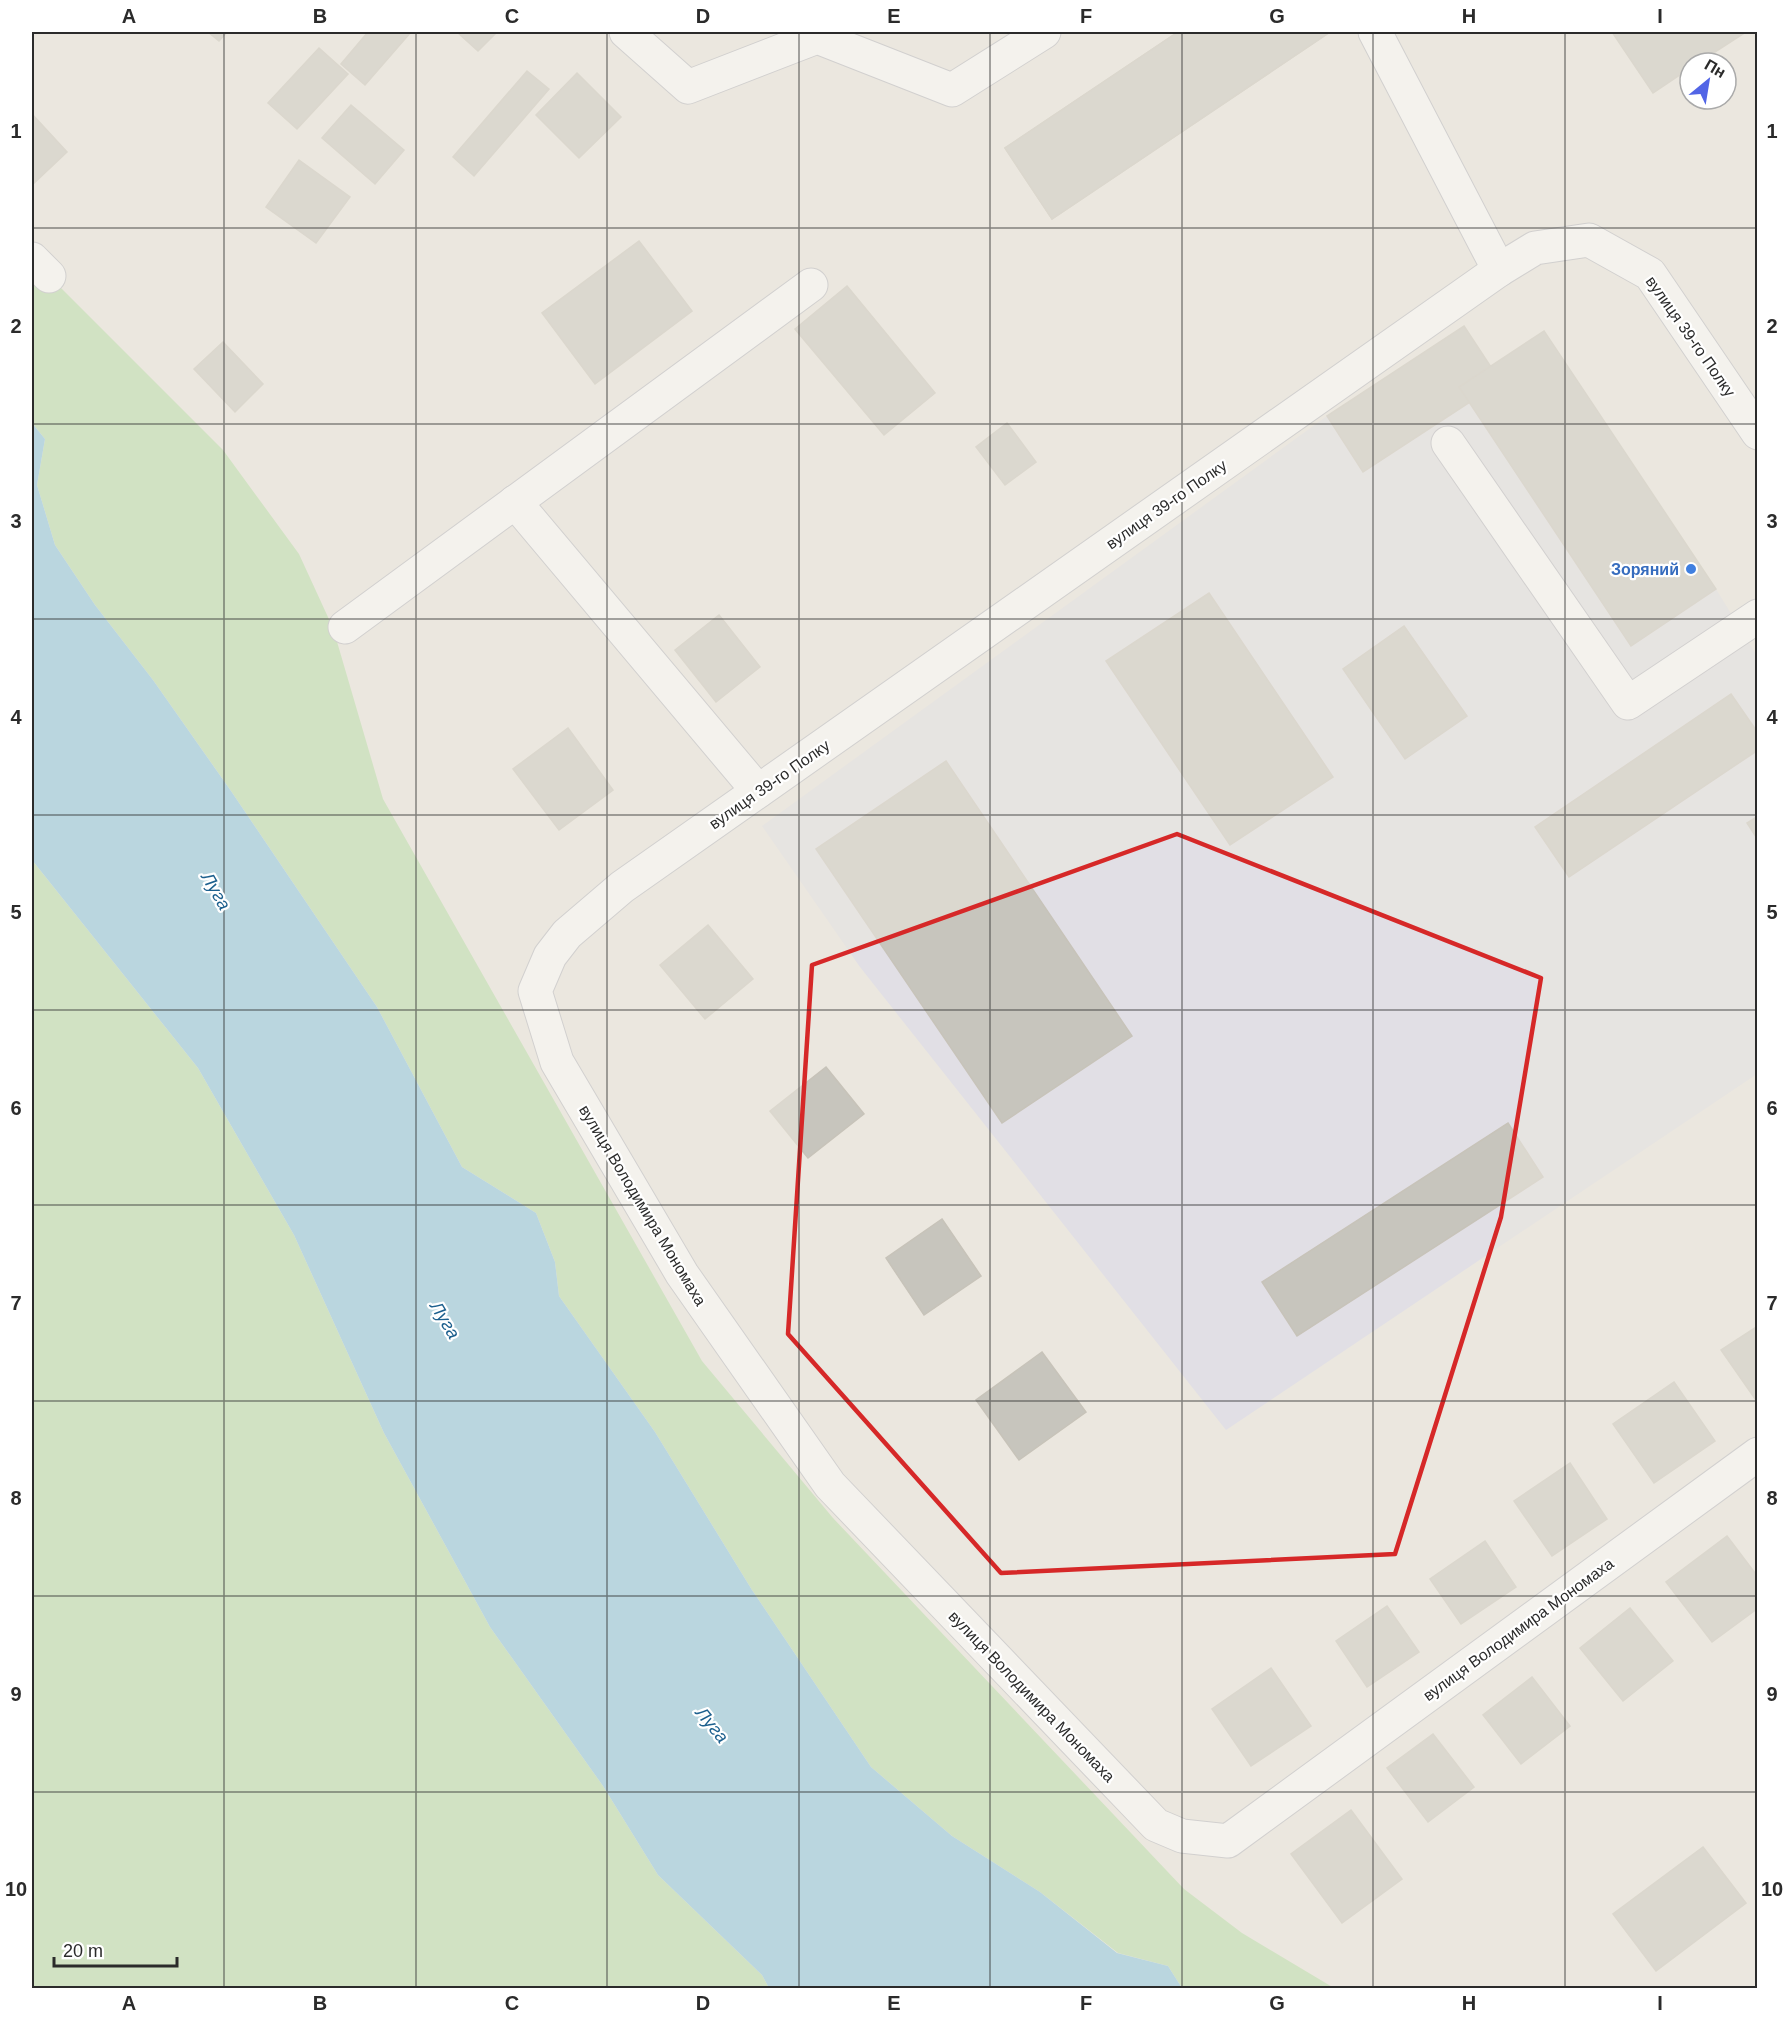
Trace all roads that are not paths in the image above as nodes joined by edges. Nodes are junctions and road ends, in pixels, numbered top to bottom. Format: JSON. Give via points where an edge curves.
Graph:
{"nodes":[{"id":1,"x":626,"y":32,"type":"edge"},
{"id":2,"x":1044,"y":32,"type":"edge"},
{"id":3,"x":1375,"y":32,"type":"edge"},
{"id":4,"x":1499,"y":270,"type":"junction"},
{"id":5,"x":811,"y":285,"type":"dead end"},
{"id":6,"x":1758,"y":433,"type":"edge"},
{"id":7,"x":1448,"y":443,"type":"dead end"},
{"id":8,"x":515,"y":502,"type":"junction"},
{"id":9,"x":1758,"y":616,"type":"edge"},
{"id":10,"x":345,"y":627,"type":"dead end"},
{"id":11,"x":758,"y":791,"type":"junction"},
{"id":12,"x":550,"y":956,"type":"joint"},
{"id":13,"x":1758,"y":1454,"type":"edge"}],
"edges":[{"from":1,"to":2,"type":"street","via":[[687,87],[817,37],[952,90]]},
{"from":3,"to":4,"type":"street"},
{"from":4,"to":6,"type":"street","name":"вулиця 39-го Полку","via":[[1535,248],[1589,240],[1650,274]]},
{"from":4,"to":11,"type":"street","name":"вулиця 39-го Полку"},
{"from":5,"to":8,"type":"street"},
{"from":7,"to":9,"type":"street","via":[[1628,703]]},
{"from":8,"to":10,"type":"street"},
{"from":8,"to":11,"type":"street"},
{"from":11,"to":12,"type":"street","name":"вулиця 39-го Полку","via":[[622,887],[567,934]]},
{"from":12,"to":13,"type":"street","name":"вулиця Володимира Мономаха","via":[[535,991],[557,1062],[682,1275],[830,1485],[1156,1825],[1182,1836],[1228,1841]]}]}
